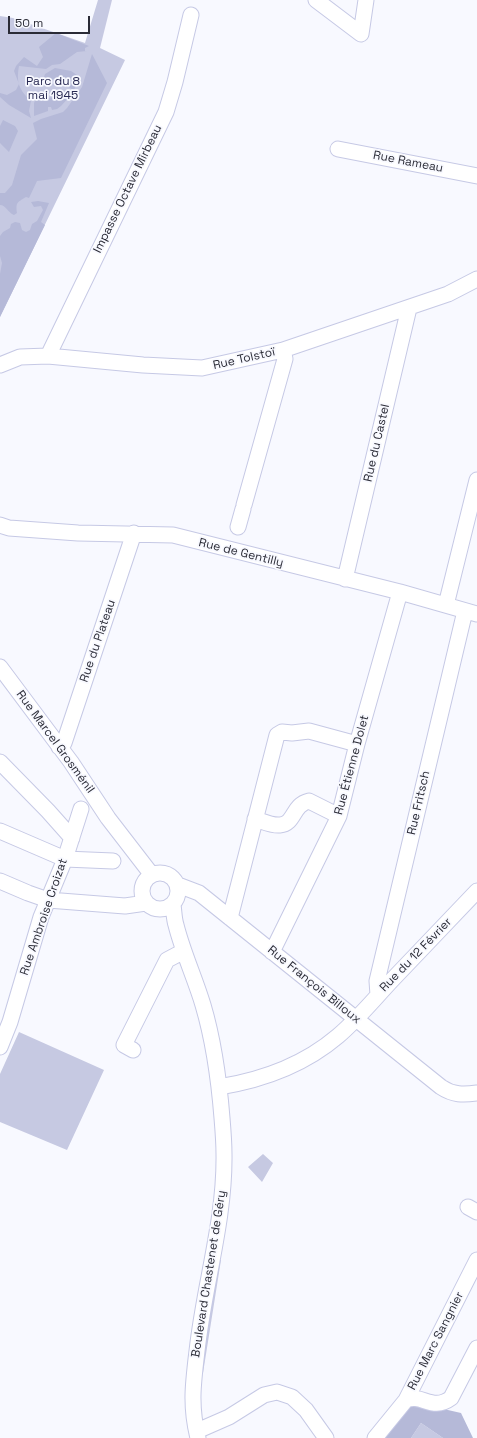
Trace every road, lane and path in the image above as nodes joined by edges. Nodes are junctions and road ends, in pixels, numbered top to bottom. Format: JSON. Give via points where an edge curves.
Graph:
{"nodes":[{"id":1,"x":316,"y":0,"type":"edge"},
{"id":2,"x":366,"y":0,"type":"edge"},
{"id":3,"x":191,"y":15,"type":"dead end"},
{"id":4,"x":338,"y":149,"type":"dead end"},
{"id":5,"x":477,"y":176,"type":"edge"},
{"id":6,"x":477,"y":280,"type":"edge"},
{"id":7,"x":409,"y":308,"type":"junction"},
{"id":8,"x":284,"y":350,"type":"junction"},
{"id":9,"x":48,"y":356,"type":"junction"},
{"id":10,"x":0,"y":365,"type":"edge"},
{"id":11,"x":477,"y":480,"type":"edge"},
{"id":12,"x":0,"y":525,"type":"edge"},
{"id":13,"x":238,"y":527,"type":"dead end"},
{"id":14,"x":134,"y":533,"type":"junction"},
{"id":15,"x":345,"y":579,"type":"junction"},
{"id":16,"x":400,"y":592,"type":"junction"},
{"id":17,"x":446,"y":605,"type":"junction"},
{"id":18,"x":471,"y":613,"type":"edge"},
{"id":19,"x":0,"y":667,"type":"edge"},
{"id":20,"x":357,"y":744,"type":"junction"},
{"id":21,"x":59,"y":747,"type":"junction"},
{"id":22,"x":0,"y":762,"type":"edge"},
{"id":23,"x":81,"y":809,"type":"dead end"},
{"id":24,"x":339,"y":816,"type":"junction"},
{"id":25,"x":255,"y":819,"type":"junction"},
{"id":26,"x":0,"y":831,"type":"edge"},
{"id":27,"x":72,"y":838,"type":"junction"},
{"id":28,"x":64,"y":859,"type":"junction"},
{"id":29,"x":113,"y":861,"type":"dead end"},
{"id":30,"x":152,"y":875,"type":"junction"},
{"id":31,"x":0,"y":880,"type":"edge"},
{"id":32,"x":178,"y":885,"type":"junction"},
{"id":33,"x":477,"y":891,"type":"edge"},
{"id":34,"x":48,"y":900,"type":"junction"},
{"id":35,"x":173,"y":905,"type":"junction"},
{"id":36,"x":152,"y":907,"type":"junction"},
{"id":37,"x":230,"y":918,"type":"junction"},
{"id":38,"x":175,"y":925,"type":"junction"},
{"id":39,"x":184,"y":950,"type":"junction"},
{"id":40,"x":272,"y":952,"type":"junction"},
{"id":41,"x":378,"y":995,"type":"junction"},
{"id":42,"x":356,"y":1019,"type":"junction"},
{"id":43,"x":0,"y":1047,"type":"edge"},
{"id":44,"x":133,"y":1050,"type":"dead end"},
{"id":45,"x":219,"y":1087,"type":"junction"},
{"id":46,"x":477,"y":1093,"type":"edge"},
{"id":47,"x":477,"y":1260,"type":"edge"},
{"id":48,"x":477,"y":1348,"type":"edge"},
{"id":49,"x":406,"y":1400,"type":"junction"},
{"id":50,"x":198,"y":1435,"type":"edge"},
{"id":51,"x":326,"y":1438,"type":"edge"},
{"id":52,"x":375,"y":1438,"type":"edge"}],
"edges":[{"from":1,"to":2,"type":"street","via":[[361,34]]},
{"from":3,"to":9,"type":"street","name":"Impasse Octave Mirbeau","via":[[166,112]]},
{"from":4,"to":5,"type":"street","name":"Rue Rameau"},
{"from":6,"to":7,"type":"street","name":"Rue Tolstoï"},
{"from":7,"to":8,"type":"street","name":"Rue Tolstoï"},
{"from":7,"to":15,"type":"street","name":"Rue du Castel"},
{"from":8,"to":9,"type":"street","name":"Rue Tolstoï","via":[[202,368]]},
{"from":8,"to":13,"type":"street","via":[[285,359]]},
{"from":9,"to":10,"type":"street","name":"Rue Tolstoï","via":[[20,357]]},
{"from":11,"to":17,"type":"street"},
{"from":12,"to":14,"type":"street","name":"Rue de Gentilly","via":[[9,528]]},
{"from":14,"to":15,"type":"street","name":"Rue de Gentilly","via":[[173,535]]},
{"from":14,"to":21,"type":"street","name":"Rue du Plateau","via":[[64,743]]},
{"from":15,"to":16,"type":"street","name":"Rue de Gentilly"},
{"from":16,"to":17,"type":"street","name":"Rue de Gentilly"},
{"from":16,"to":20,"type":"street","name":"Rue Étienne Dolet"},
{"from":17,"to":18,"type":"street","name":"Rue de Gentilly"},
{"from":18,"to":41,"type":"street","name":"Rue Fritsch","via":[[377,981]]},
{"from":19,"to":21,"type":"street","name":"Rue Marcel Grosménil"},
{"from":20,"to":24,"type":"street","name":"Rue Étienne Dolet"},
{"from":20,"to":25,"type":"street","via":[[309,731],[280,733],[276,738]]},
{"from":21,"to":30,"type":"street","name":"Rue Marcel Grosménil","via":[[108,818]]},
{"from":22,"to":27,"type":"street"},
{"from":23,"to":27,"type":"street","name":"Rue Ambroise Croizat"},
{"from":24,"to":25,"type":"street","via":[[309,801],[297,808],[290,820],[284,824],[277,825]]},
{"from":24,"to":40,"type":"street","name":"Rue Étienne Dolet"},
{"from":25,"to":37,"type":"street"},
{"from":26,"to":28,"type":"street"},
{"from":27,"to":28,"type":"street","name":"Rue Ambroise Croizat"},
{"from":28,"to":29,"type":"street"},
{"from":28,"to":34,"type":"street","name":"Rue Ambroise Croizat"},
{"from":30,"to":32,"type":"street","via":[[164,873],[175,879]]},
{"from":30,"to":36,"type":"street","via":[[147,878],[142,888],[142,896]]},
{"from":31,"to":34,"type":"street"},
{"from":32,"to":35,"type":"street","via":[[178,896]]},
{"from":32,"to":37,"type":"street","name":"Rue François Billoux","via":[[199,893]]},
{"from":33,"to":41,"type":"street","name":"Rue du 12 Février"},
{"from":34,"to":36,"type":"street"},
{"from":34,"to":43,"type":"street","name":"Rue Ambroise Croizat"},
{"from":35,"to":36,"type":"street","via":[[167,908]]},
{"from":35,"to":38,"type":"street","name":"Boulevard Chastenet de Géry"},
{"from":36,"to":38,"type":"street","name":"Boulevard Chastenet de Géry"},
{"from":37,"to":40,"type":"street","name":"Rue François Billoux"},
{"from":38,"to":39,"type":"street","name":"Boulevard Chastenet de Géry"},
{"from":39,"to":44,"type":"street","via":[[167,960],[163,967],[124,1045]]},
{"from":39,"to":45,"type":"street","name":"Boulevard Chastenet de Géry","via":[[204,1007],[213,1043]]},
{"from":40,"to":42,"type":"street","name":"Rue François Billoux"},
{"from":41,"to":42,"type":"street","name":"Rue du 12 Février"},
{"from":42,"to":45,"type":"street","name":"Rue du 12 Février","via":[[324,1046],[290,1066],[253,1081]]},
{"from":42,"to":46,"type":"street","name":"Rue François Billoux","via":[[447,1092],[462,1095]]},
{"from":45,"to":50,"type":"street","name":"Boulevard Chastenet de Géry","via":[[224,1154],[223,1192],[200,1320],[193,1404]]},
{"from":47,"to":49,"type":"street","name":"Rue Marc Sangnier"},
{"from":48,"to":49,"type":"street","name":"Rue Marc Sangnier","via":[[451,1398],[446,1402],[437,1404],[414,1399]]},
{"from":49,"to":52,"type":"street","name":"Rue Marc Sangnier"},
{"from":50,"to":51,"type":"street","via":[[264,1395],[277,1392],[292,1397],[306,1410]]}]}
